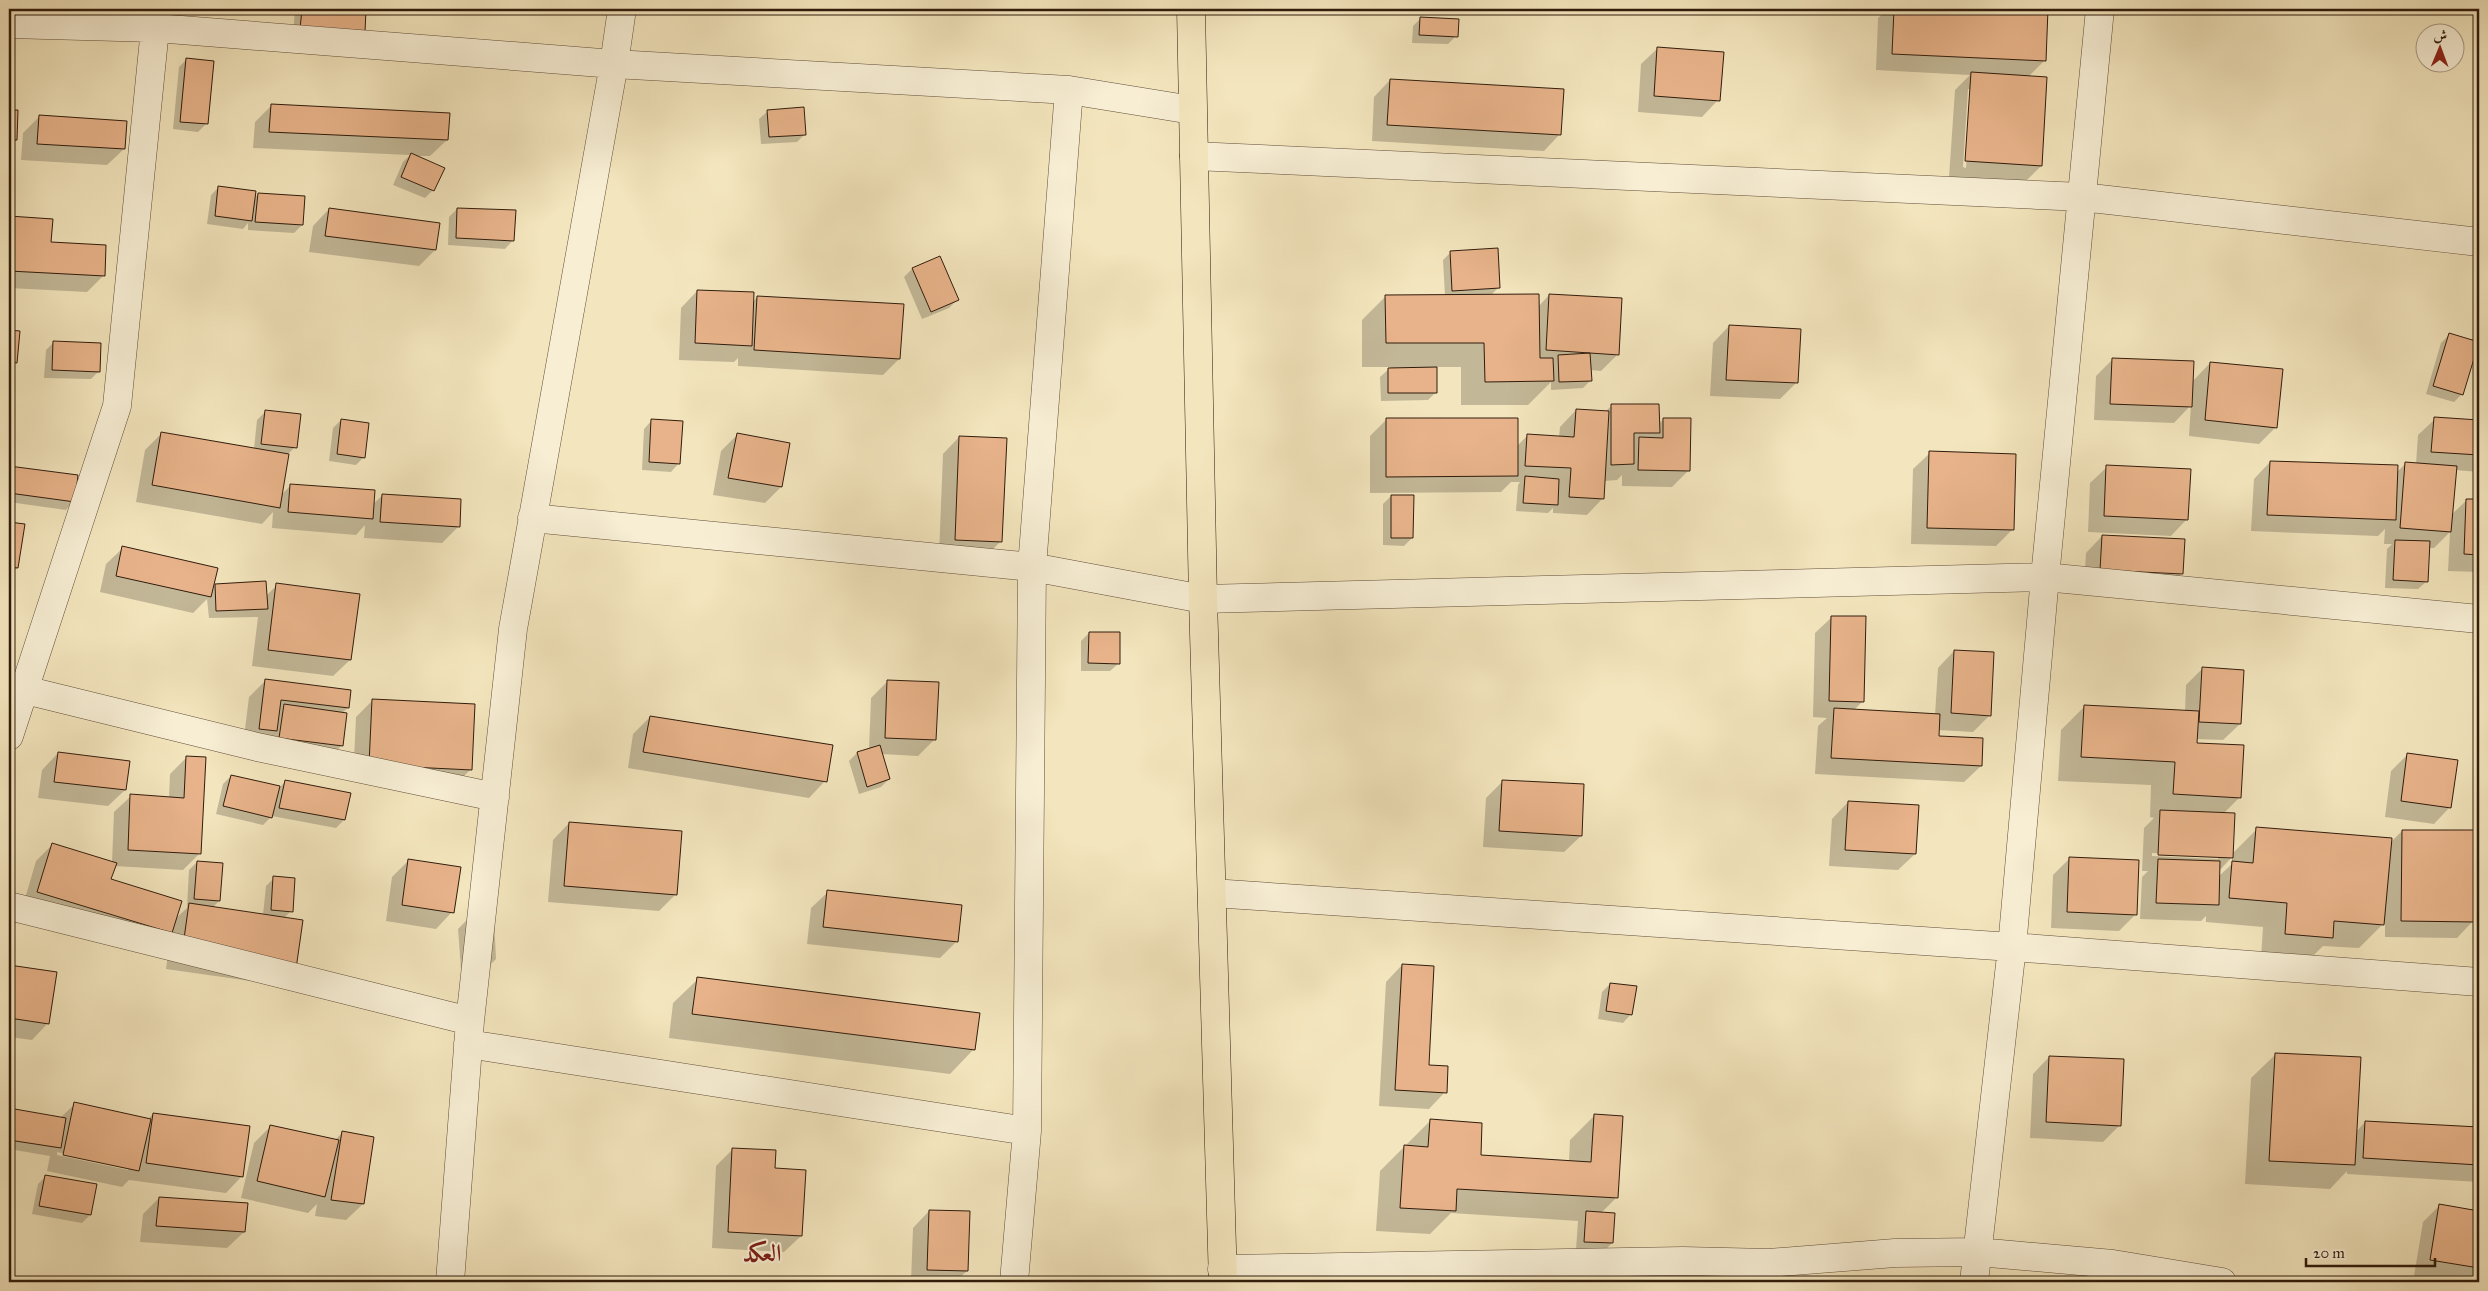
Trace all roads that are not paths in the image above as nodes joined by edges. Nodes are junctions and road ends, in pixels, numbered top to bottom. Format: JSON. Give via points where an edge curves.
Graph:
{"nodes":[{"id":1,"x":622,"y":9,"type":"edge"},
{"id":2,"x":1191,"y":9,"type":"edge"},
{"id":3,"x":2100,"y":9,"type":"edge"},
{"id":4,"x":157,"y":18,"type":"edge"},
{"id":5,"x":9,"y":24,"type":"edge"},
{"id":6,"x":614,"y":64,"type":"junction"},
{"id":7,"x":1069,"y":90,"type":"junction"},
{"id":8,"x":1192,"y":110,"type":"junction"},
{"id":9,"x":1194,"y":156,"type":"junction"},
{"id":10,"x":2082,"y":197,"type":"junction"},
{"id":11,"x":2479,"y":242,"type":"edge"},
{"id":12,"x":532,"y":518,"type":"junction"},
{"id":13,"x":1032,"y":567,"type":"junction"},
{"id":14,"x":2045,"y":577,"type":"junction"},
{"id":15,"x":1203,"y":599,"type":"junction"},
{"id":16,"x":2479,"y":619,"type":"edge"},
{"id":17,"x":18,"y":696,"type":"edge"},
{"id":18,"x":9,"y":736,"type":"edge"},
{"id":19,"x":495,"y":797,"type":"junction"},
{"id":20,"x":1212,"y":893,"type":"junction"},
{"id":21,"x":9,"y":906,"type":"edge"},
{"id":22,"x":2012,"y":947,"type":"junction"},
{"id":23,"x":2479,"y":982,"type":"edge"},
{"id":24,"x":469,"y":1033,"type":"junction"},
{"id":25,"x":1027,"y":1131,"type":"junction"},
{"id":26,"x":1978,"y":1252,"type":"junction"},
{"id":27,"x":1222,"y":1276,"type":"edge"},
{"id":28,"x":450,"y":1282,"type":"edge"},
{"id":29,"x":1014,"y":1282,"type":"edge"},
{"id":30,"x":1974,"y":1282,"type":"edge"},
{"id":31,"x":2222,"y":1282,"type":"edge"}],
"edges":[{"from":1,"to":6,"type":"street"},
{"from":2,"to":8,"type":"main road"},
{"from":3,"to":10,"type":"street"},
{"from":4,"to":5,"type":"street"},
{"from":4,"to":6,"type":"street"},
{"from":4,"to":17,"type":"street","via":[[117,406]]},
{"from":6,"to":7,"type":"street"},
{"from":6,"to":12,"type":"street"},
{"from":7,"to":8,"type":"street"},
{"from":7,"to":13,"type":"street"},
{"from":8,"to":9,"type":"main road"},
{"from":9,"to":10,"type":"street"},
{"from":9,"to":15,"type":"main road"},
{"from":10,"to":11,"type":"street"},
{"from":10,"to":14,"type":"street"},
{"from":12,"to":13,"type":"street"},
{"from":12,"to":19,"type":"street","via":[[513,629]]},
{"from":13,"to":15,"type":"street"},
{"from":13,"to":25,"type":"street"},
{"from":14,"to":15,"type":"street"},
{"from":14,"to":16,"type":"street"},
{"from":14,"to":22,"type":"street"},
{"from":15,"to":20,"type":"main road"},
{"from":17,"to":18,"type":"street"},
{"from":17,"to":19,"type":"street"},
{"from":19,"to":24,"type":"street"},
{"from":20,"to":22,"type":"street"},
{"from":20,"to":27,"type":"main road"},
{"from":21,"to":24,"type":"street"},
{"from":22,"to":23,"type":"street"},
{"from":22,"to":26,"type":"street"},
{"from":24,"to":25,"type":"street"},
{"from":24,"to":28,"type":"street"},
{"from":25,"to":29,"type":"street"},
{"from":26,"to":27,"type":"street","via":[[1895,1253],[1769,1263],[1683,1261]]},
{"from":26,"to":30,"type":"street"},
{"from":26,"to":31,"type":"street","via":[[2113,1264]]}]}
